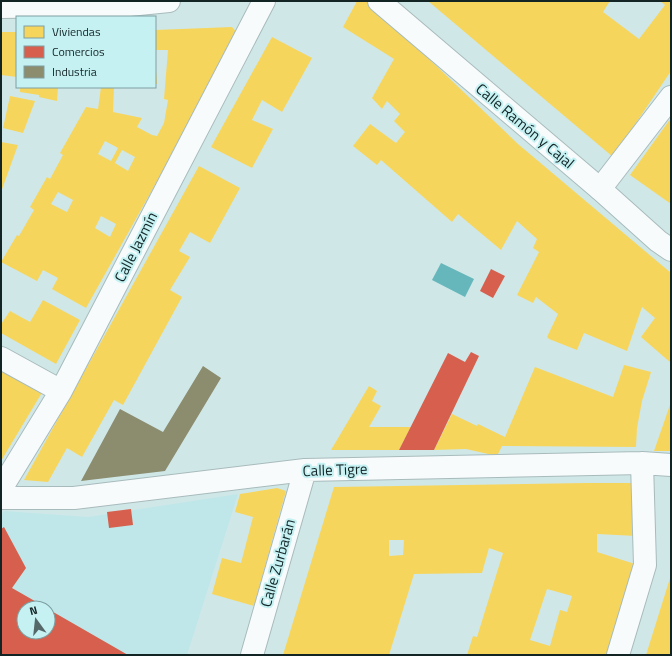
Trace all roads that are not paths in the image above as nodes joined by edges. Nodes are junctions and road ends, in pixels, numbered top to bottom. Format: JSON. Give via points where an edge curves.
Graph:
{"nodes":[{"id":1,"x":169,"y":1,"type":"edge"},
{"id":2,"x":264,"y":1,"type":"edge"},
{"id":3,"x":379,"y":1,"type":"edge"},
{"id":4,"x":128,"y":3,"type":"edge"},
{"id":5,"x":1,"y":7,"type":"edge"},
{"id":6,"x":671,"y":97,"type":"edge"},
{"id":7,"x":600,"y":189,"type":"junction"},
{"id":8,"x":671,"y":250,"type":"edge"},
{"id":9,"x":1,"y":358,"type":"edge"},
{"id":10,"x":61,"y":391,"type":"junction"},
{"id":11,"x":642,"y":463,"type":"junction"},
{"id":12,"x":671,"y":464,"type":"edge"},
{"id":13,"x":305,"y":470,"type":"junction"},
{"id":14,"x":1,"y":489,"type":"edge"},
{"id":15,"x":1,"y":498,"type":"edge"},
{"id":16,"x":252,"y":655,"type":"edge"},
{"id":17,"x":618,"y":655,"type":"edge"}],
"edges":[{"from":1,"to":4,"type":"street"},
{"from":2,"to":10,"type":"street","name":"Calle Jazmín"},
{"from":3,"to":7,"type":"street","name":"Calle Ramón y Cajal"},
{"from":4,"to":5,"type":"street"},
{"from":6,"to":7,"type":"street"},
{"from":7,"to":8,"type":"street","name":"Calle Ramón y Cajal"},
{"from":9,"to":10,"type":"street"},
{"from":10,"to":14,"type":"street","name":"Calle Jazmín"},
{"from":11,"to":12,"type":"street","name":"Calle Tigre"},
{"from":11,"to":13,"type":"street","name":"Calle Tigre"},
{"from":11,"to":17,"type":"street","via":[[645,565]]},
{"from":13,"to":15,"type":"street","name":"Calle Tigre","via":[[74,498]]},
{"from":13,"to":16,"type":"street","name":"Calle Zurbarán"}]}
